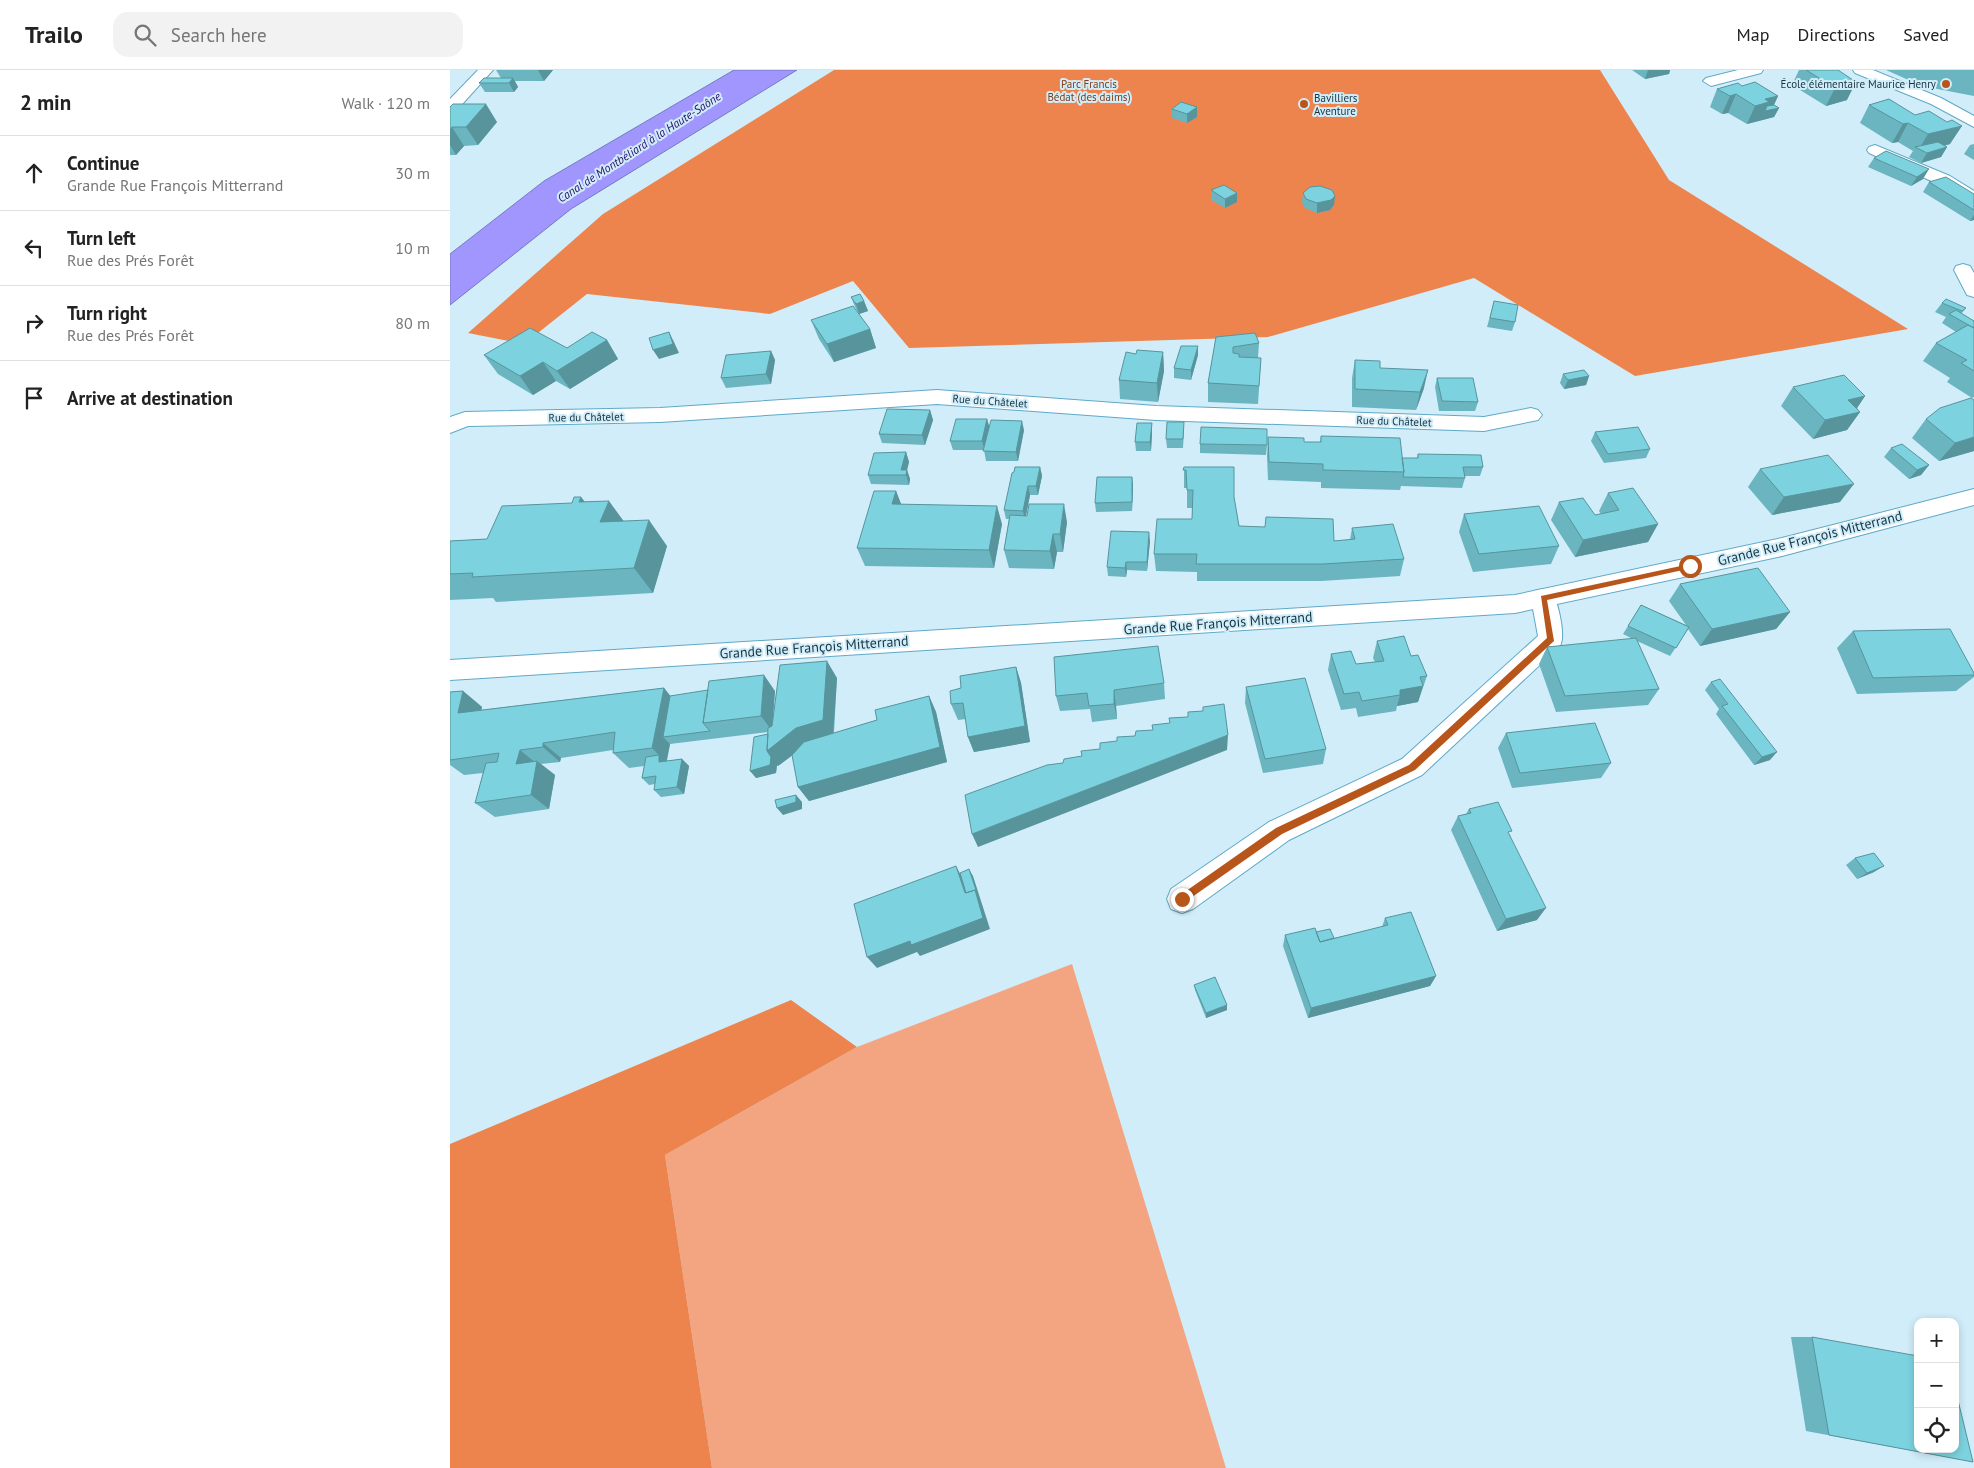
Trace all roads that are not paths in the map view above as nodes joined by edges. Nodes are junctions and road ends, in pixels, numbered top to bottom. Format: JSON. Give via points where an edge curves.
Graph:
{"nodes":[{"id":1,"x":486,"y":70,"type":"edge"},
{"id":2,"x":1756,"y":70,"type":"edge"},
{"id":3,"x":1860,"y":70,"type":"edge"},
{"id":4,"x":1711,"y":82,"type":"dead end"},
{"id":5,"x":450,"y":108,"type":"edge"},
{"id":6,"x":1974,"y":122,"type":"edge"},
{"id":7,"x":1875,"y":150,"type":"dead end"},
{"id":8,"x":1974,"y":199,"type":"edge"},
{"id":9,"x":1963,"y":270,"type":"dead end"},
{"id":10,"x":1974,"y":291,"type":"edge"},
{"id":11,"x":1530,"y":415,"type":"dead end"},
{"id":12,"x":450,"y":426,"type":"edge"},
{"id":13,"x":1974,"y":497,"type":"edge"},
{"id":14,"x":1543,"y":598,"type":"junction"},
{"id":15,"x":450,"y":670,"type":"edge"},
{"id":16,"x":1182,"y":899,"type":"dead end"}],
"edges":[{"from":1,"to":5,"type":"street"},
{"from":2,"to":4,"type":"street"},
{"from":3,"to":6,"type":"street","via":[[1936,101]]},
{"from":7,"to":8,"type":"street","via":[[1944,180]]},
{"from":9,"to":10,"type":"street"},
{"from":11,"to":12,"type":"street","name":"Rue du Châtelet","via":[[1484,424],[1156,413],[937,397],[660,415],[465,419]]},
{"from":13,"to":14,"type":"street","name":"Grande Rue François Mitterrand","via":[[1782,547]]},
{"from":14,"to":15,"type":"street","name":"Grande Rue François Mitterrand","via":[[1515,604]]},
{"from":14,"to":16,"type":"street","via":[[1551,638],[1412,767],[1279,831]]}]}
